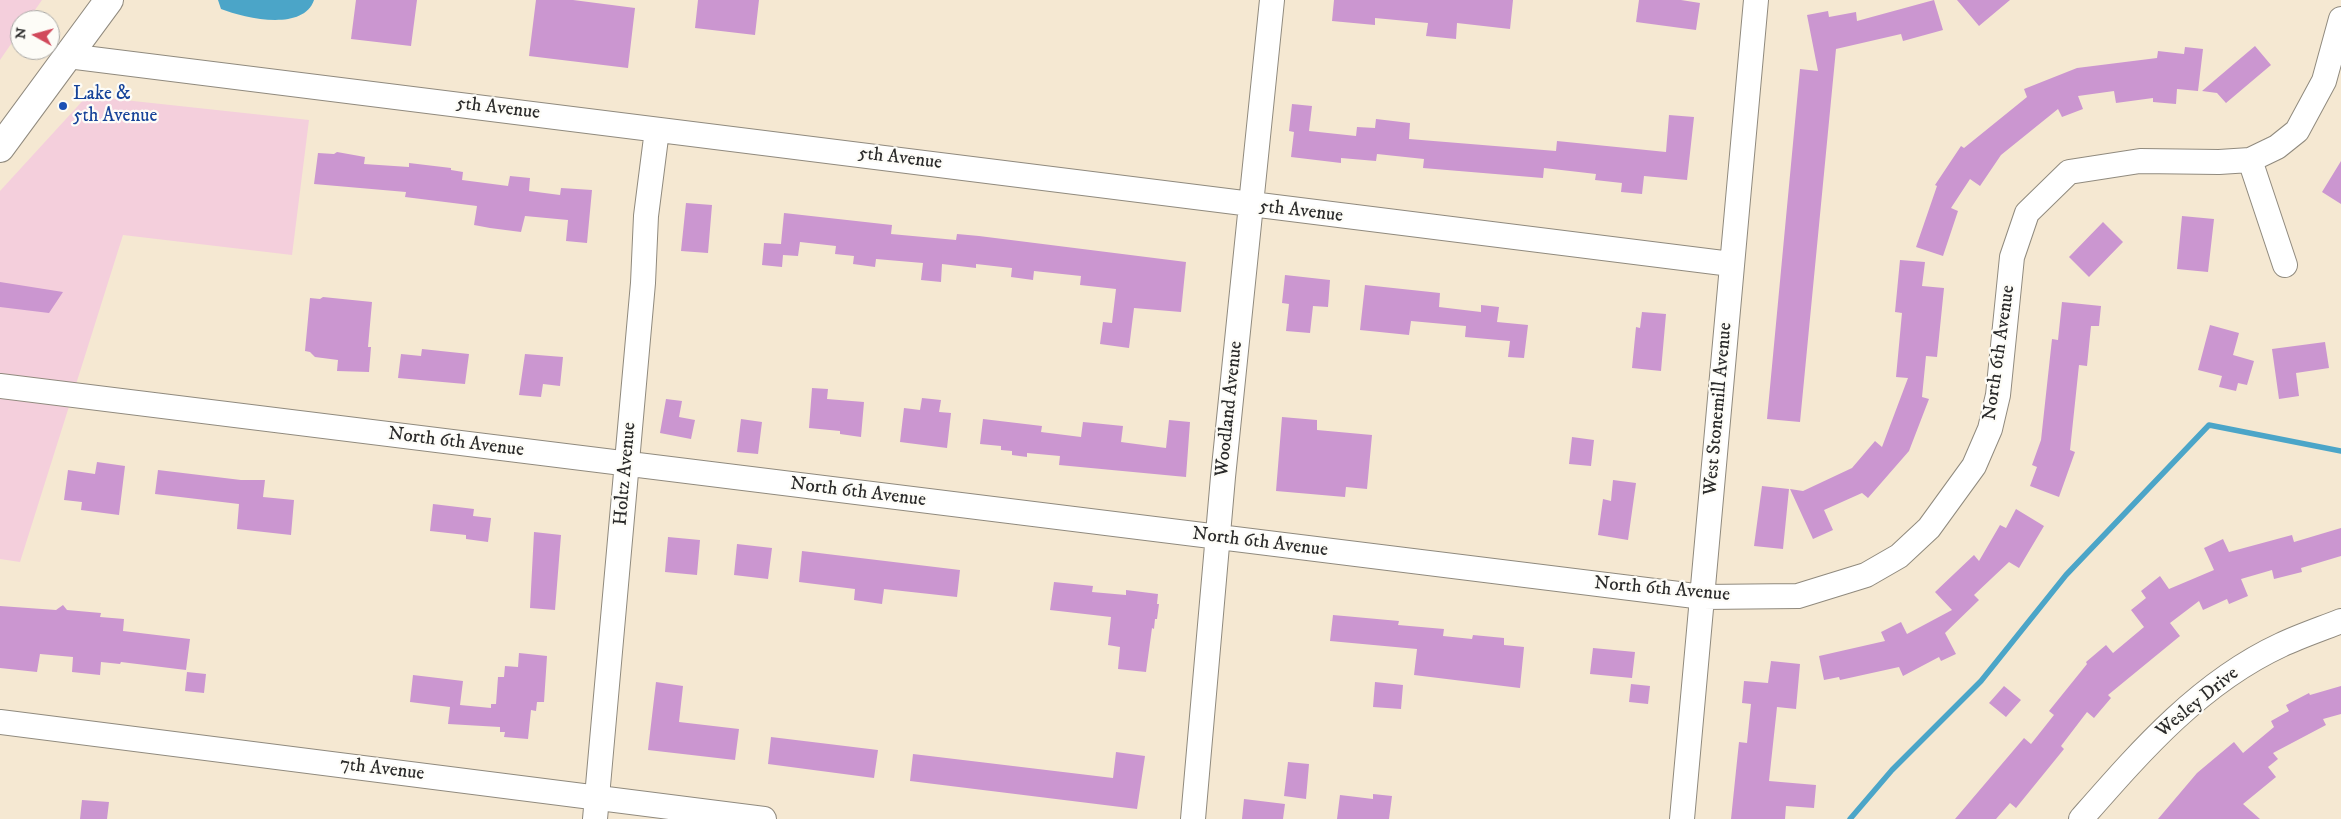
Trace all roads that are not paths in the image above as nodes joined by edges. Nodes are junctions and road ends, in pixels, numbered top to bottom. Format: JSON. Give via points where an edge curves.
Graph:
{"nodes":[{"id":1,"x":109,"y":0,"type":"edge"},
{"id":2,"x":1272,"y":0,"type":"edge"},
{"id":3,"x":1756,"y":0,"type":"edge"},
{"id":4,"x":2341,"y":19,"type":"edge"},
{"id":5,"x":68,"y":56,"type":"junction"},
{"id":6,"x":657,"y":130,"type":"junction"},
{"id":7,"x":0,"y":148,"type":"edge"},
{"id":8,"x":2250,"y":160,"type":"junction"},
{"id":9,"x":1251,"y":205,"type":"junction"},
{"id":10,"x":1731,"y":264,"type":"junction"},
{"id":11,"x":2285,"y":265,"type":"dead end"},
{"id":12,"x":0,"y":386,"type":"edge"},
{"id":13,"x":626,"y":464,"type":"junction"},
{"id":14,"x":1218,"y":538,"type":"junction"},
{"id":15,"x":1703,"y":598,"type":"junction"},
{"id":16,"x":2341,"y":622,"type":"edge"},
{"id":17,"x":0,"y":722,"type":"edge"},
{"id":18,"x":596,"y":808,"type":"edge"},
{"id":19,"x":764,"y":819,"type":"edge"},
{"id":20,"x":1193,"y":819,"type":"edge"},
{"id":21,"x":1682,"y":819,"type":"edge"},
{"id":22,"x":2081,"y":819,"type":"edge"}],
"edges":[{"from":1,"to":5,"type":"main road"},
{"from":2,"to":9,"type":"street","name":"Woodland Avenue"},
{"from":3,"to":10,"type":"street","name":"West Stonemill Avenue"},
{"from":4,"to":8,"type":"street","name":"North 6th Avenue","via":[[2324,80],[2297,131],[2277,147]]},
{"from":5,"to":6,"type":"street","name":"5th Avenue"},
{"from":5,"to":7,"type":"main road"},
{"from":6,"to":9,"type":"street","name":"5th Avenue"},
{"from":6,"to":13,"type":"street","name":"Holtz Avenue","via":[[646,216],[644,283]]},
{"from":8,"to":11,"type":"street"},
{"from":8,"to":15,"type":"street","name":"North 6th Avenue","via":[[2140,161],[2069,172],[2027,213],[2012,257],[1998,395],[1990,429],[1974,466],[1929,528],[1898,556],[1866,575],[1798,596]]},
{"from":9,"to":10,"type":"street","name":"5th Avenue"},
{"from":9,"to":14,"type":"street","name":"Woodland Avenue"},
{"from":10,"to":15,"type":"street","name":"West Stonemill Avenue"},
{"from":12,"to":13,"type":"street","name":"North 6th Avenue"},
{"from":13,"to":14,"type":"street","name":"North 6th Avenue"},
{"from":13,"to":18,"type":"street","name":"Holtz Avenue"},
{"from":14,"to":15,"type":"street","name":"North 6th Avenue"},
{"from":14,"to":20,"type":"street","name":"Woodland Avenue"},
{"from":15,"to":21,"type":"street","name":"West Stonemill Avenue"},
{"from":16,"to":22,"type":"street","name":"Wesley Drive","via":[[2280,645],[2233,672],[2145,746]]},
{"from":17,"to":18,"type":"street","name":"7th Avenue"},
{"from":18,"to":19,"type":"street","name":"7th Avenue"}]}
